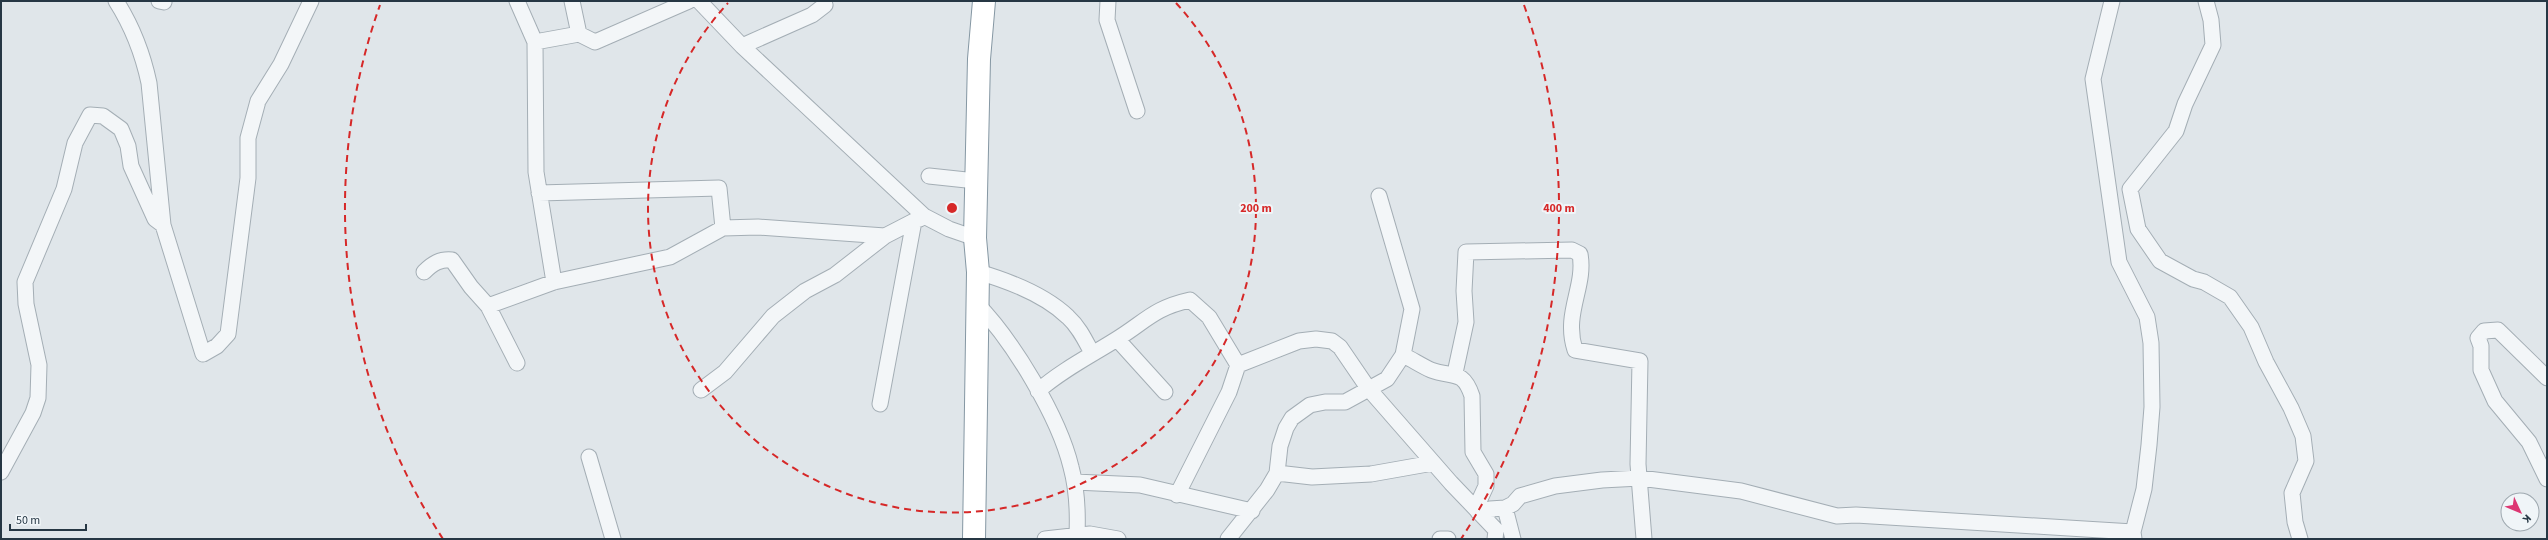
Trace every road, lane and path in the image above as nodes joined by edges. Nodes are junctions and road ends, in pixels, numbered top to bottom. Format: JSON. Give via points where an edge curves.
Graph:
{"nodes":[{"id":1,"x":116,"y":1,"type":"edge"},
{"id":2,"x":310,"y":1,"type":"edge"},
{"id":3,"x":517,"y":1,"type":"edge"},
{"id":4,"x":572,"y":1,"type":"edge"},
{"id":5,"x":689,"y":1,"type":"edge"},
{"id":6,"x":699,"y":1,"type":"edge"},
{"id":7,"x":824,"y":1,"type":"edge"},
{"id":8,"x":984,"y":1,"type":"edge"},
{"id":9,"x":995,"y":1,"type":"edge"},
{"id":10,"x":1108,"y":1,"type":"edge"},
{"id":11,"x":2112,"y":1,"type":"edge"},
{"id":12,"x":2206,"y":1,"type":"edge"},
{"id":13,"x":579,"y":34,"type":"junction"},
{"id":14,"x":535,"y":42,"type":"junction"},
{"id":15,"x":742,"y":46,"type":"junction"},
{"id":16,"x":1137,"y":111,"type":"dead end"},
{"id":17,"x":929,"y":176,"type":"dead end"},
{"id":18,"x":976,"y":182,"type":"junction"},
{"id":19,"x":539,"y":193,"type":"junction"},
{"id":20,"x":1379,"y":196,"type":"dead end"},
{"id":21,"x":919,"y":219,"type":"junction"},
{"id":22,"x":163,"y":225,"type":"junction"},
{"id":23,"x":722,"y":228,"type":"junction"},
{"id":24,"x":885,"y":236,"type":"junction"},
{"id":25,"x":975,"y":238,"type":"junction"},
{"id":26,"x":424,"y":272,"type":"dead end"},
{"id":27,"x":984,"y":273,"type":"junction"},
{"id":28,"x":554,"y":282,"type":"junction"},
{"id":29,"x":488,"y":306,"type":"junction"},
{"id":30,"x":982,"y":310,"type":"junction"},
{"id":31,"x":1117,"y":339,"type":"junction"},
{"id":32,"x":1092,"y":353,"type":"junction"},
{"id":33,"x":1403,"y":355,"type":"junction"},
{"id":34,"x":517,"y":363,"type":"dead end"},
{"id":35,"x":1238,"y":365,"type":"junction"},
{"id":36,"x":1455,"y":373,"type":"junction"},
{"id":37,"x":2547,"y":378,"type":"edge"},
{"id":38,"x":1368,"y":388,"type":"junction"},
{"id":39,"x":700,"y":390,"type":"dead end"},
{"id":40,"x":1038,"y":391,"type":"junction"},
{"id":41,"x":1165,"y":392,"type":"dead end"},
{"id":42,"x":880,"y":404,"type":"dead end"},
{"id":43,"x":590,"y":457,"type":"dead end"},
{"id":44,"x":1433,"y":463,"type":"junction"},
{"id":45,"x":1,"y":472,"type":"edge"},
{"id":46,"x":1277,"y":473,"type":"junction"},
{"id":47,"x":1640,"y":478,"type":"junction"},
{"id":48,"x":2547,"y":479,"type":"edge"},
{"id":49,"x":1075,"y":482,"type":"junction"},
{"id":50,"x":1177,"y":495,"type":"junction"},
{"id":51,"x":1505,"y":508,"type":"junction"},
{"id":52,"x":1252,"y":511,"type":"junction"},
{"id":53,"x":1482,"y":515,"type":"junction"},
{"id":54,"x":1077,"y":534,"type":"junction"},
{"id":55,"x":2134,"y":535,"type":"edge"},
{"id":56,"x":613,"y":539,"type":"edge"},
{"id":57,"x":974,"y":539,"type":"edge"},
{"id":58,"x":986,"y":539,"type":"edge"},
{"id":59,"x":1045,"y":539,"type":"edge"},
{"id":60,"x":1118,"y":539,"type":"edge"},
{"id":61,"x":1228,"y":539,"type":"edge"},
{"id":62,"x":1440,"y":539,"type":"edge"},
{"id":63,"x":1448,"y":539,"type":"edge"},
{"id":64,"x":1495,"y":539,"type":"edge"},
{"id":65,"x":1513,"y":539,"type":"edge"},
{"id":66,"x":1644,"y":539,"type":"edge"},
{"id":67,"x":2300,"y":539,"type":"edge"}],
"edges":[{"from":1,"to":22,"type":"street","via":[[127,19],[145,65],[149,83]]},
{"from":2,"to":22,"type":"street","via":[[280,64],[258,101],[248,138],[248,178],[228,334],[217,346],[203,354]]},
{"from":3,"to":14,"type":"street"},
{"from":4,"to":13,"type":"street"},
{"from":5,"to":13,"type":"street","via":[[595,42]]},
{"from":6,"to":15,"type":"street"},
{"from":7,"to":15,"type":"street","via":[[825,5],[812,15]]},
{"from":8,"to":18,"type":"highway","via":[[978,59]]},
{"from":9,"to":27,"type":"highway"},
{"from":10,"to":16,"type":"street","via":[[1108,20]]},
{"from":11,"to":55,"type":"street","via":[[2093,79],[2120,262],[2146,317],[2151,343],[2152,407],[2149,445],[2144,489]]},
{"from":12,"to":67,"type":"street","via":[[2213,45],[2185,104],[2176,131],[2130,189],[2138,229],[2160,261],[2230,298],[2251,327],[2266,362],[2291,408],[2303,436],[2306,461],[2292,493],[2295,522]]},
{"from":13,"to":14,"type":"street"},
{"from":14,"to":19,"type":"street","via":[[536,172]]},
{"from":15,"to":21,"type":"street"},
{"from":17,"to":18,"type":"street"},
{"from":18,"to":25,"type":"highway"},
{"from":19,"to":23,"type":"street","via":[[719,188]]},
{"from":19,"to":28,"type":"street"},
{"from":20,"to":33,"type":"street","via":[[1412,310]]},
{"from":21,"to":24,"type":"street"},
{"from":21,"to":25,"type":"street"},
{"from":21,"to":42,"type":"street"},
{"from":22,"to":45,"type":"street","via":[[155,219],[131,166],[128,146],[121,129],[104,116],[90,115],[75,143],[64,189],[25,282],[26,304],[39,365],[38,398],[33,413]]},
{"from":23,"to":24,"type":"street","via":[[758,227]]},
{"from":23,"to":28,"type":"street","via":[[670,257]]},
{"from":24,"to":39,"type":"street","via":[[835,275],[805,291],[773,316],[725,372]]},
{"from":25,"to":27,"type":"highway"},
{"from":26,"to":29,"type":"street","via":[[431,265],[444,259],[452,260]]},
{"from":27,"to":30,"type":"highway"},
{"from":27,"to":32,"type":"street","via":[[1014,284],[1068,317],[1080,331]]},
{"from":28,"to":29,"type":"street"},
{"from":29,"to":34,"type":"street"},
{"from":30,"to":40,"type":"street","via":[[1006,337]]},
{"from":30,"to":57,"type":"highway"},
{"from":30,"to":58,"type":"highway"},
{"from":31,"to":32,"type":"street"},
{"from":31,"to":35,"type":"street","via":[[1157,310],[1190,300],[1209,317]]},
{"from":31,"to":41,"type":"street"},
{"from":32,"to":40,"type":"street","via":[[1054,377]]},
{"from":33,"to":36,"type":"street","via":[[1432,370]]},
{"from":33,"to":38,"type":"street","via":[[1388,380]]},
{"from":35,"to":38,"type":"street","via":[[1300,341],[1316,339],[1332,342],[1340,347]]},
{"from":35,"to":50,"type":"street","via":[[1229,392]]},
{"from":36,"to":47,"type":"street","via":[[1466,322],[1466,252],[1572,250],[1580,254],[1582,266],[1571,312],[1570,337],[1575,350],[1640,361]]},
{"from":36,"to":53,"type":"street","via":[[1464,380],[1472,396],[1472,448],[1477,463],[1486,474],[1486,486],[1480,499]]},
{"from":37,"to":48,"type":"street","via":[[2498,330],[2484,331],[2478,338],[2482,370],[2495,401],[2529,442]]},
{"from":38,"to":44,"type":"street"},
{"from":38,"to":46,"type":"street","via":[[1346,402],[1325,402],[1300,410],[1286,428],[1280,446]]},
{"from":40,"to":49,"type":"street","via":[[1058,433]]},
{"from":43,"to":56,"type":"street"},
{"from":44,"to":46,"type":"street","via":[[1371,474],[1312,477]]},
{"from":44,"to":53,"type":"street"},
{"from":46,"to":52,"type":"street"},
{"from":47,"to":51,"type":"street","via":[[1555,486],[1520,496]]},
{"from":47,"to":55,"type":"street","via":[[1741,491],[1837,516],[1856,515]]},
{"from":47,"to":66,"type":"street"},
{"from":49,"to":50,"type":"street","via":[[1140,486]]},
{"from":49,"to":54,"type":"street"},
{"from":50,"to":52,"type":"street"},
{"from":51,"to":53,"type":"street","via":[[1490,509]]},
{"from":51,"to":65,"type":"street"},
{"from":52,"to":61,"type":"street"},
{"from":53,"to":64,"type":"street","via":[[1496,530]]},
{"from":54,"to":59,"type":"street"},
{"from":54,"to":60,"type":"street"},
{"from":62,"to":63,"type":"street"}]}
